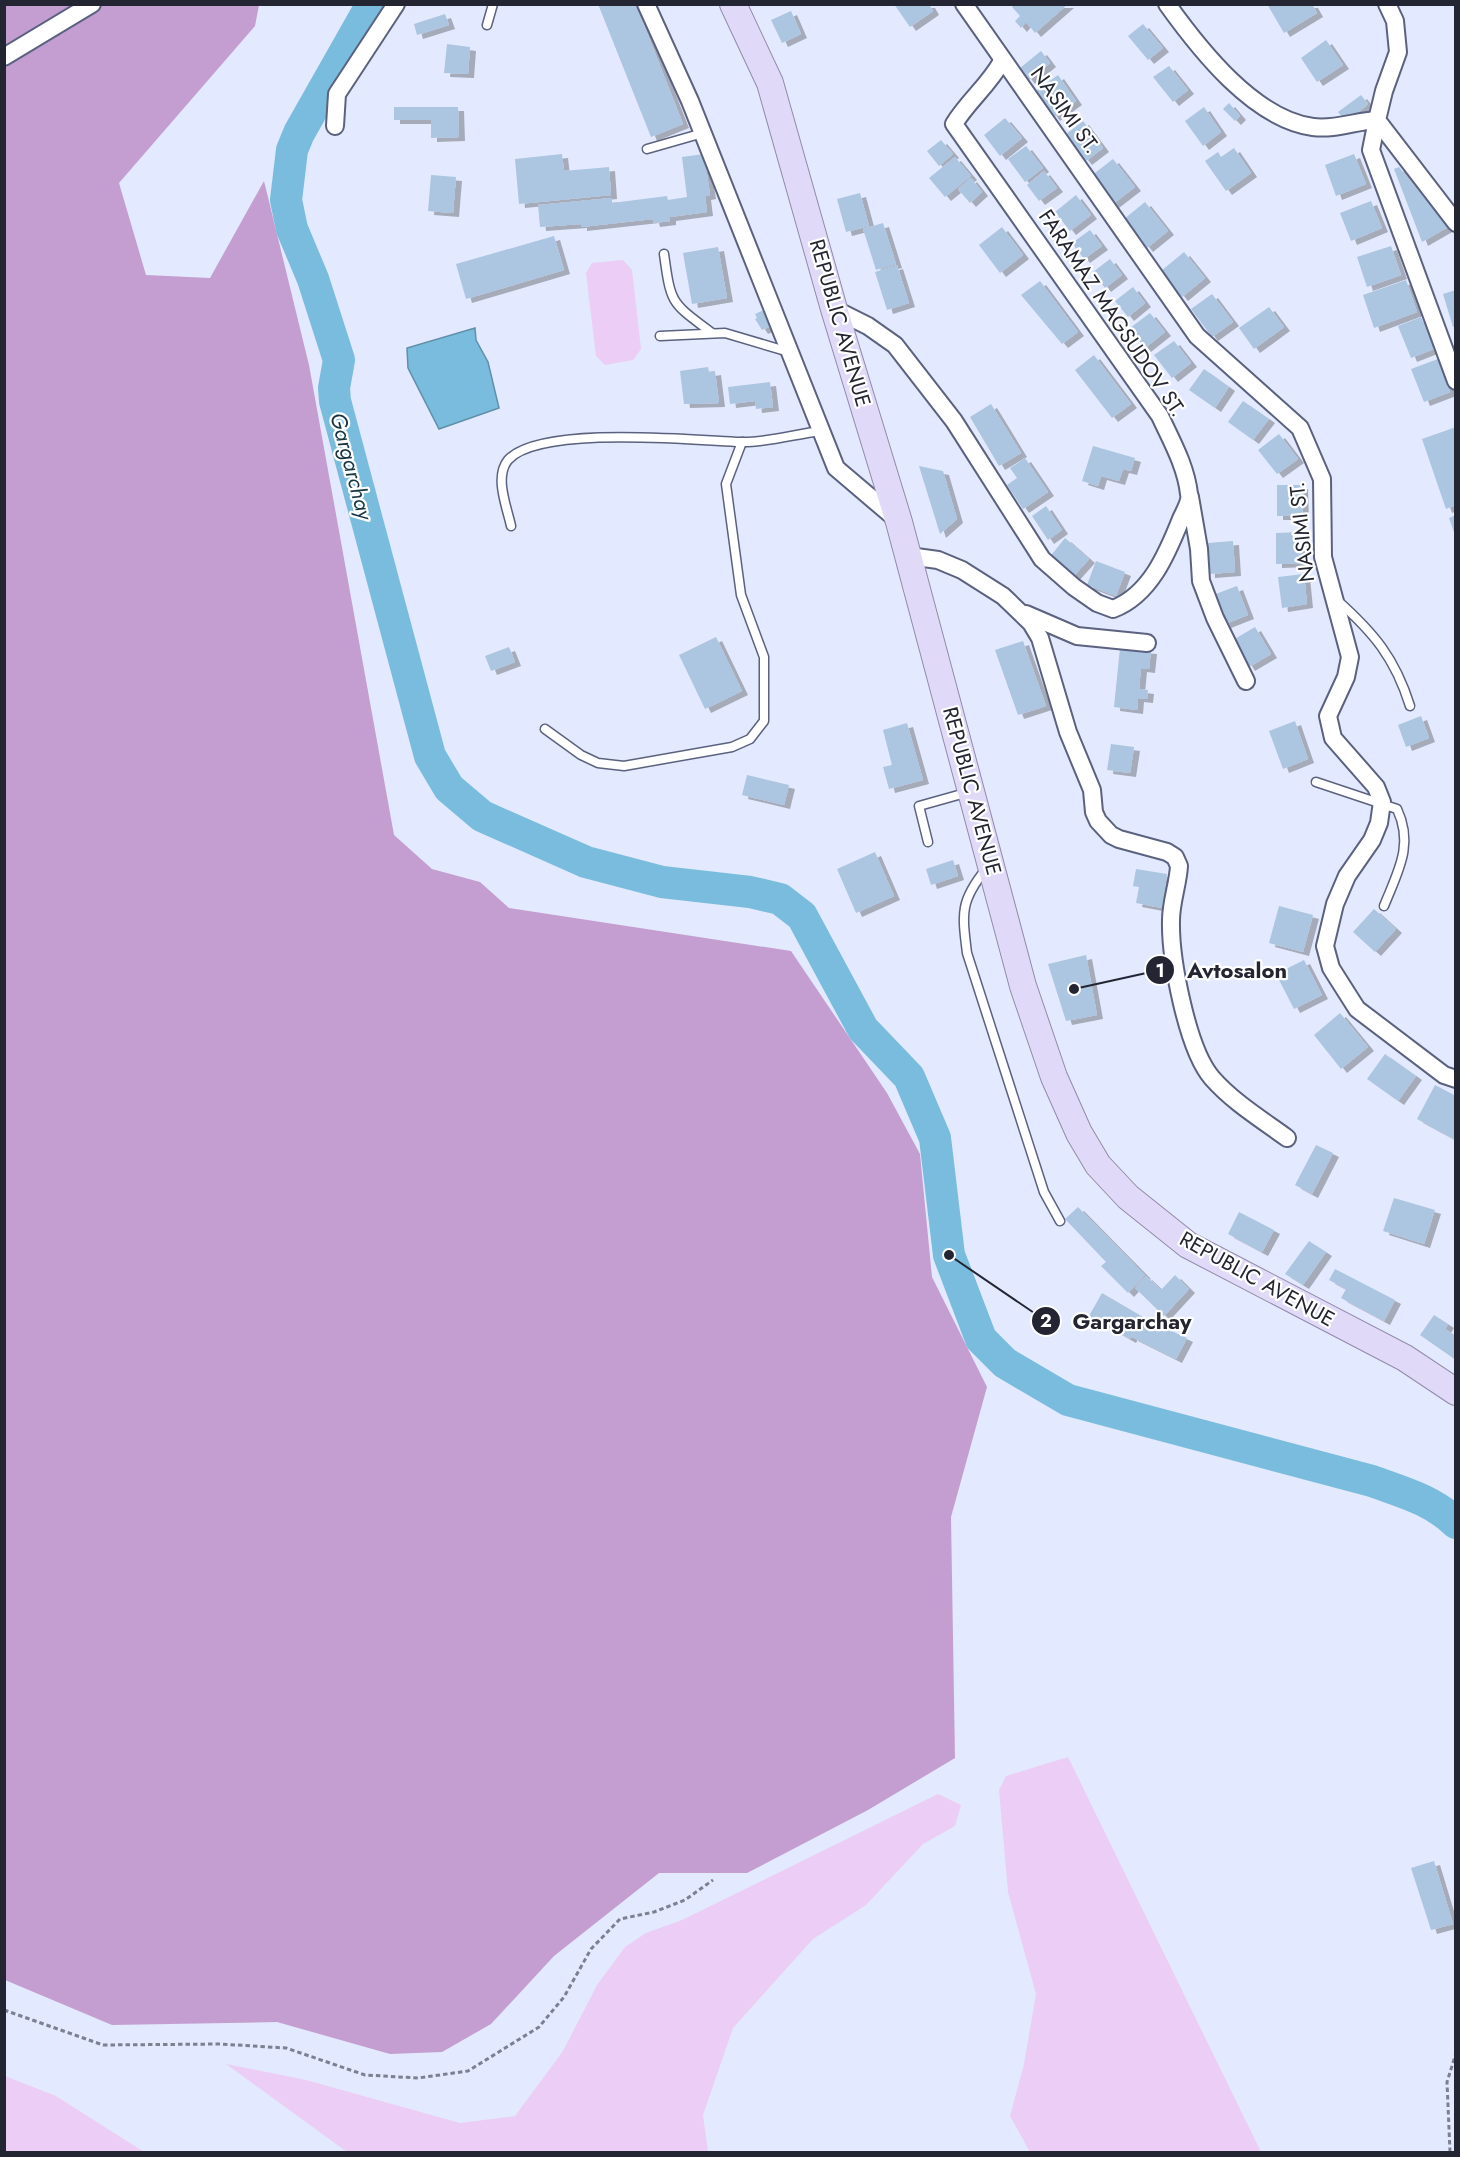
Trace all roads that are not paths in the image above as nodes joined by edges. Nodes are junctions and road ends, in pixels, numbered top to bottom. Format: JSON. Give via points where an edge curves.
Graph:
{"nodes":[{"id":1,"x":92,"y":4,"type":"edge"},
{"id":2,"x":396,"y":4,"type":"edge"},
{"id":3,"x":494,"y":4,"type":"edge"},
{"id":4,"x":646,"y":4,"type":"edge"},
{"id":5,"x":733,"y":4,"type":"edge"},
{"id":6,"x":964,"y":4,"type":"edge"},
{"id":7,"x":1167,"y":4,"type":"edge"},
{"id":8,"x":1387,"y":4,"type":"edge"},
{"id":9,"x":487,"y":25,"type":"dead end"},
{"id":10,"x":4,"y":57,"type":"edge"},
{"id":11,"x":1002,"y":61,"type":"junction"},
{"id":12,"x":1377,"y":120,"type":"junction"},
{"id":13,"x":335,"y":126,"type":"dead end"},
{"id":14,"x":703,"y":133,"type":"junction"},
{"id":15,"x":647,"y":149,"type":"dead end"},
{"id":16,"x":1455,"y":223,"type":"edge"},
{"id":17,"x":664,"y":254,"type":"dead end"},
{"id":18,"x":834,"y":309,"type":"junction"},
{"id":19,"x":712,"y":333,"type":"junction"},
{"id":20,"x":660,"y":336,"type":"dead end"},
{"id":21,"x":792,"y":353,"type":"junction"},
{"id":22,"x":1455,"y":381,"type":"edge"},
{"id":23,"x":821,"y":430,"type":"junction"},
{"id":24,"x":742,"y":442,"type":"junction"},
{"id":25,"x":1190,"y":496,"type":"junction"},
{"id":26,"x":899,"y":522,"type":"junction"},
{"id":27,"x":511,"y":526,"type":"dead end"},
{"id":28,"x":909,"y":556,"type":"junction"},
{"id":29,"x":1332,"y":596,"type":"junction"},
{"id":30,"x":1020,"y":611,"type":"junction"},
{"id":31,"x":1147,"y":643,"type":"dead end"},
{"id":32,"x":1246,"y":681,"type":"dead end"},
{"id":33,"x":1410,"y":706,"type":"dead end"},
{"id":34,"x":545,"y":729,"type":"dead end"},
{"id":35,"x":1316,"y":782,"type":"dead end"},
{"id":36,"x":973,"y":792,"type":"junction"},
{"id":37,"x":1382,"y":802,"type":"junction"},
{"id":38,"x":928,"y":842,"type":"dead end"},
{"id":39,"x":992,"y":862,"type":"junction"},
{"id":40,"x":1384,"y":906,"type":"dead end"},
{"id":41,"x":1455,"y":1079,"type":"edge"},
{"id":42,"x":1287,"y":1138,"type":"dead end"},
{"id":43,"x":1060,"y":1221,"type":"dead end"},
{"id":44,"x":1455,"y":1392,"type":"edge"}],
"edges":[{"from":1,"to":10,"type":"street"},
{"from":2,"to":13,"type":"street","via":[[337,94]]},
{"from":3,"to":9,"type":"lane"},
{"from":4,"to":14,"type":"street"},
{"from":5,"to":18,"type":"main road","name":"REPUBLIC AVENUE","via":[[770,83]]},
{"from":6,"to":11,"type":"street","name":"NASIMI ST."},
{"from":7,"to":12,"type":"street","via":[[1218,66],[1250,97],[1275,113],[1313,127]]},
{"from":8,"to":12,"type":"street","via":[[1395,21],[1398,52]]},
{"from":11,"to":25,"type":"street","name":"FARAMAZ MAGSUDOV ST.","via":[[954,124],[1160,416]]},
{"from":11,"to":29,"type":"street","name":"NASIMI ST.","via":[[1197,336],[1300,428],[1322,479],[1323,557]]},
{"from":12,"to":16,"type":"street"},
{"from":12,"to":22,"type":"street","via":[[1371,150]]},
{"from":14,"to":15,"type":"lane"},
{"from":14,"to":21,"type":"street"},
{"from":17,"to":19,"type":"lane","via":[[671,297],[680,309]]},
{"from":18,"to":25,"type":"street","via":[[895,345],[954,421],[1042,559],[1097,603],[1113,609],[1127,604],[1145,587],[1161,563]]},
{"from":18,"to":26,"type":"main road","name":"REPUBLIC AVENUE"},
{"from":19,"to":20,"type":"lane"},
{"from":19,"to":21,"type":"lane","via":[[725,333]]},
{"from":21,"to":23,"type":"street"},
{"from":23,"to":24,"type":"lane"},
{"from":23,"to":26,"type":"street","via":[[836,468]]},
{"from":24,"to":27,"type":"lane","via":[[626,437],[539,443],[520,450],[507,462],[502,474]]},
{"from":24,"to":34,"type":"lane","via":[[726,484],[741,595],[764,657],[764,721],[750,739],[732,747],[624,766],[598,763]]},
{"from":25,"to":32,"type":"street","via":[[1201,581]]},
{"from":26,"to":28,"type":"main road","name":"REPUBLIC AVENUE"},
{"from":28,"to":30,"type":"street","via":[[938,560],[962,570]]},
{"from":28,"to":36,"type":"main road","name":"REPUBLIC AVENUE"},
{"from":29,"to":33,"type":"lane","via":[[1383,645]]},
{"from":29,"to":37,"type":"street","name":"NASIMI ST.","via":[[1350,657],[1328,717],[1333,738],[1376,787]]},
{"from":30,"to":31,"type":"street","via":[[1077,636]]},
{"from":30,"to":42,"type":"street","via":[[1040,638],[1068,732],[1092,790],[1098,821],[1111,835],[1167,852],[1179,866],[1170,937],[1196,1052],[1210,1077]]},
{"from":35,"to":37,"type":"lane"},
{"from":36,"to":38,"type":"lane","via":[[919,806]]},
{"from":36,"to":39,"type":"main road","name":"REPUBLIC AVENUE"},
{"from":37,"to":40,"type":"lane","via":[[1396,809],[1406,834],[1404,852]]},
{"from":37,"to":41,"type":"street","via":[[1372,840],[1347,876],[1335,904],[1325,946],[1331,968],[1357,1009],[1444,1075]]},
{"from":39,"to":43,"type":"lane","via":[[969,891],[963,919],[968,953],[1044,1192]]},
{"from":39,"to":44,"type":"main road","name":"REPUBLIC AVENUE","via":[[1023,986],[1054,1077],[1098,1165],[1128,1197],[1188,1245],[1405,1358]]}]}
